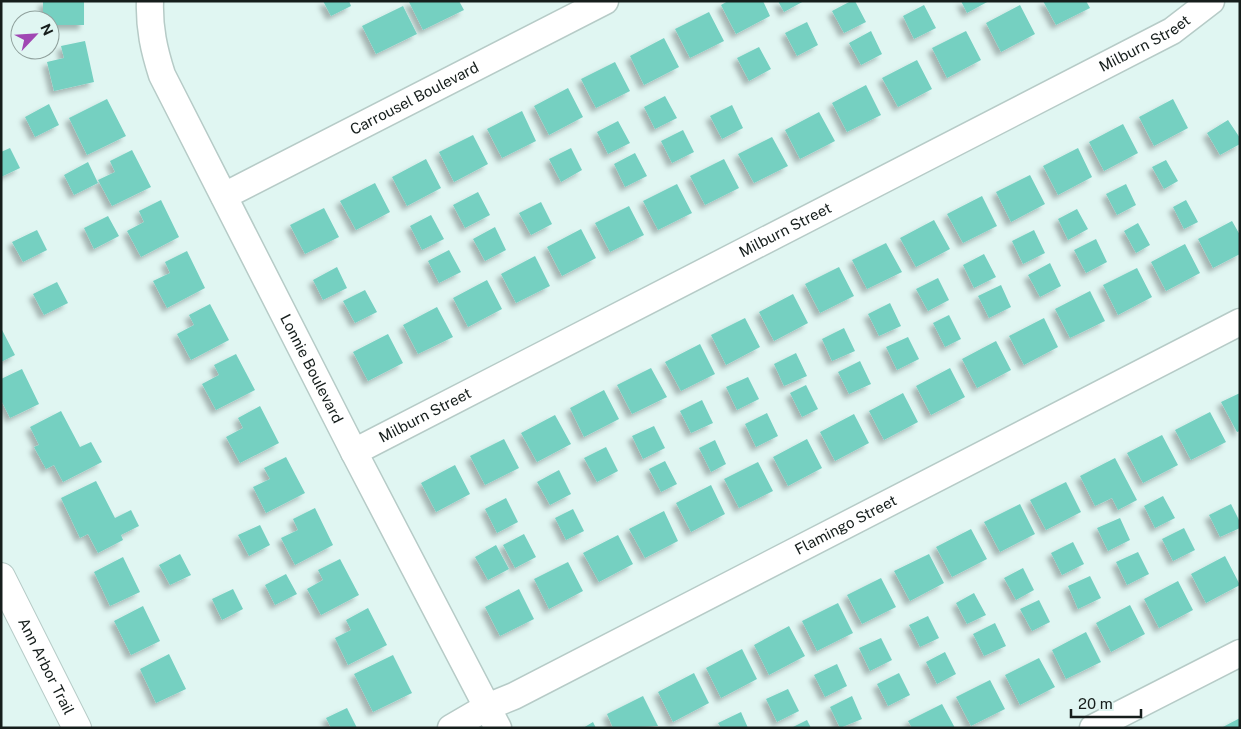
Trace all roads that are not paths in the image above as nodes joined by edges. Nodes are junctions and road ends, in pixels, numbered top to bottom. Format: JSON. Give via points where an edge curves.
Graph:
{"nodes":[{"id":1,"x":150,"y":1,"type":"edge"},
{"id":2,"x":605,"y":1,"type":"edge"},
{"id":3,"x":1211,"y":1,"type":"edge"},
{"id":4,"x":224,"y":196,"type":"junction"},
{"id":5,"x":1240,"y":322,"type":"edge"},
{"id":6,"x":354,"y":452,"type":"junction"},
{"id":7,"x":1,"y":577,"type":"edge"},
{"id":8,"x":1240,"y":653,"type":"edge"},
{"id":9,"x":492,"y":717,"type":"edge"},
{"id":10,"x":77,"y":728,"type":"edge"},
{"id":11,"x":451,"y":728,"type":"edge"},
{"id":12,"x":1093,"y":728,"type":"edge"}],
"edges":[{"from":1,"to":4,"type":"street","name":"Lonnie Boulevard","via":[[153,49],[162,74]]},
{"from":2,"to":4,"type":"street","name":"Carrousel Boulevard"},
{"from":3,"to":6,"type":"street","name":"Milburn Street","via":[[1172,31]]},
{"from":4,"to":6,"type":"street","name":"Lonnie Boulevard"},
{"from":5,"to":9,"type":"street","name":"Flamingo Street","via":[[514,696]]},
{"from":6,"to":9,"type":"street","name":"Lonnie Boulevard"},
{"from":7,"to":10,"type":"street","name":"Ann Arbor Trail"},
{"from":8,"to":12,"type":"street"},
{"from":9,"to":11,"type":"street","name":"Flamingo Street"}]}
